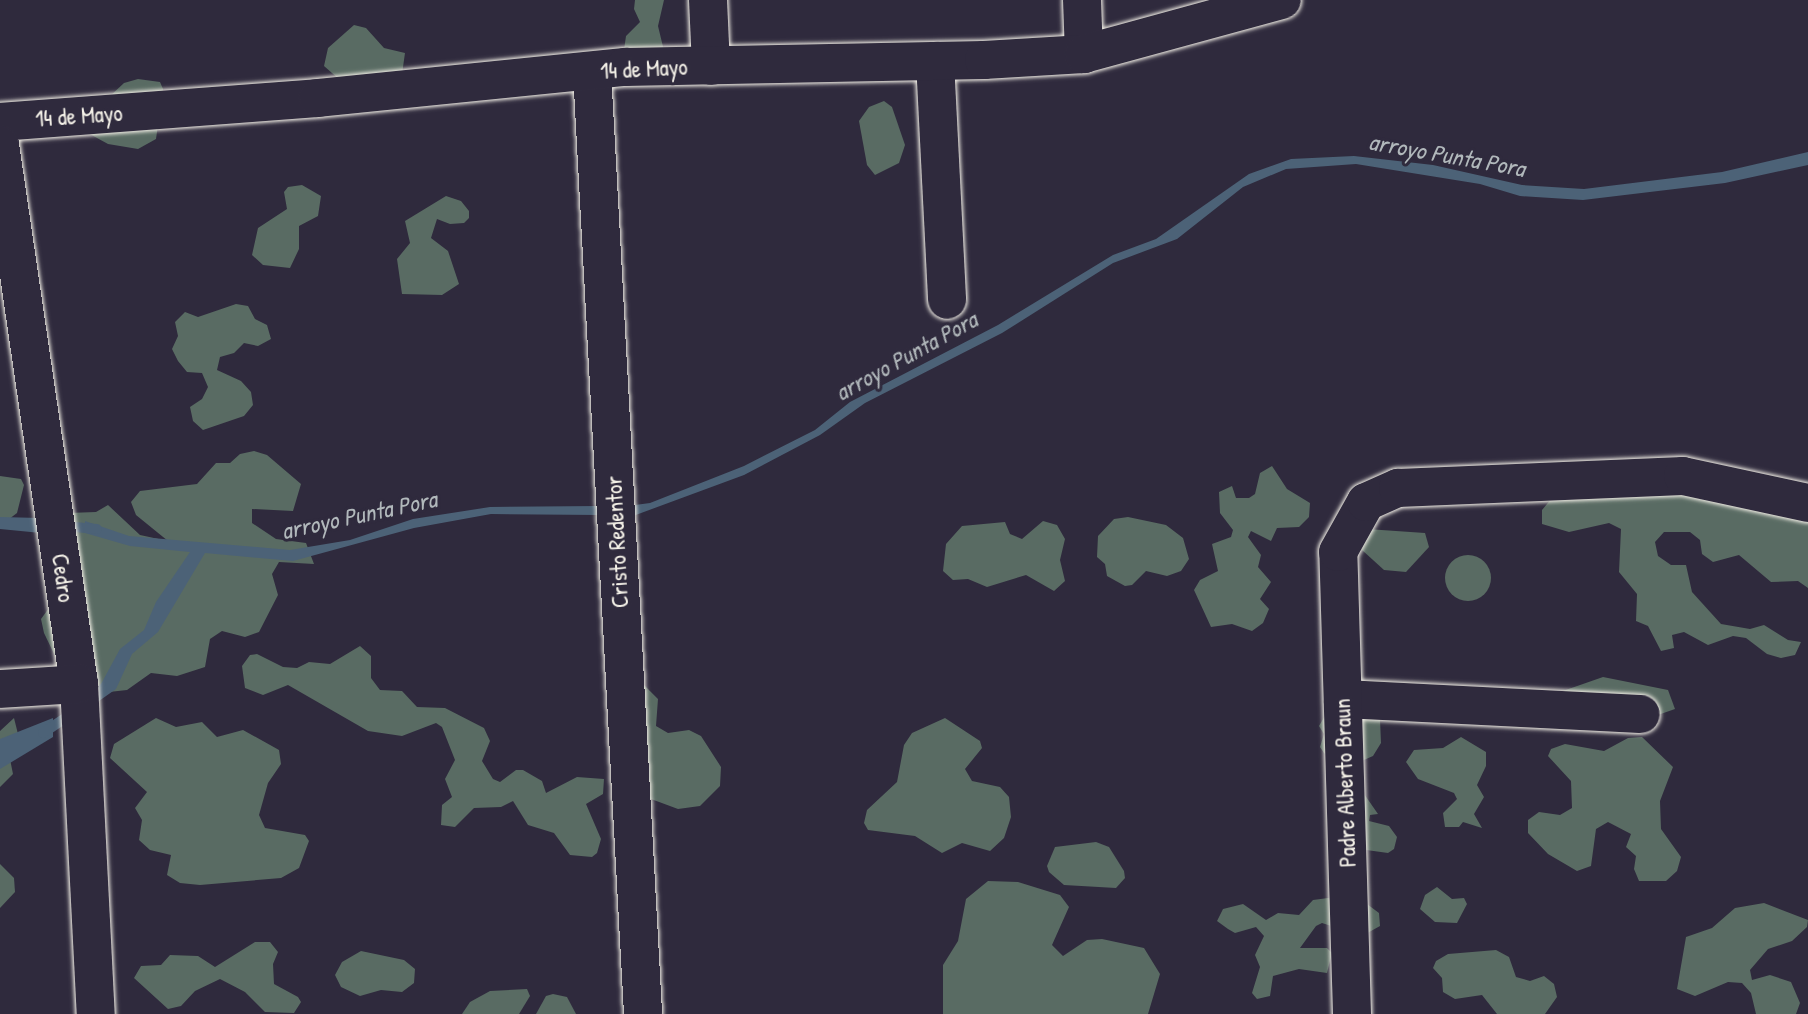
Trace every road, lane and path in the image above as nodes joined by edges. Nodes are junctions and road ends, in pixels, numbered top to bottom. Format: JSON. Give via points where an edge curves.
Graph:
{"nodes":[{"id":1,"x":708,"y":0,"type":"edge"},
{"id":2,"x":1082,"y":0,"type":"edge"},
{"id":3,"x":1282,"y":0,"type":"edge"},
{"id":4,"x":1084,"y":54,"type":"junction"},
{"id":5,"x":935,"y":61,"type":"junction"},
{"id":6,"x":710,"y":66,"type":"junction"},
{"id":7,"x":592,"y":71,"type":"junction"},
{"id":8,"x":0,"y":122,"type":"edge"},
{"id":9,"x":0,"y":145,"type":"edge"},
{"id":10,"x":947,"y":300,"type":"dead end"},
{"id":11,"x":1808,"y":503,"type":"edge"},
{"id":12,"x":0,"y":689,"type":"edge"},
{"id":13,"x":1343,"y":699,"type":"junction"},
{"id":14,"x":80,"y":700,"type":"junction"},
{"id":15,"x":1641,"y":714,"type":"dead end"},
{"id":16,"x":96,"y":1014,"type":"edge"},
{"id":17,"x":643,"y":1014,"type":"edge"},
{"id":18,"x":1352,"y":1014,"type":"edge"}],
"edges":[{"from":1,"to":6,"type":"street"},
{"from":2,"to":4,"type":"street"},
{"from":3,"to":4,"type":"street","name":"14 de Mayo"},
{"from":4,"to":5,"type":"street","name":"14 de Mayo"},
{"from":5,"to":6,"type":"street","name":"14 de Mayo"},
{"from":5,"to":10,"type":"street"},
{"from":6,"to":7,"type":"street","name":"14 de Mayo"},
{"from":7,"to":8,"type":"street","name":"14 de Mayo"},
{"from":7,"to":17,"type":"street","name":"Cristo Redentor"},
{"from":9,"to":14,"type":"street","name":"Cedro"},
{"from":11,"to":13,"type":"street","name":"Padre Alberto Braun","via":[[1683,476],[1398,488],[1366,502],[1338,552]]},
{"from":12,"to":14,"type":"street"},
{"from":13,"to":15,"type":"street"},
{"from":13,"to":18,"type":"street","name":"Padre Alberto Braun"},
{"from":14,"to":16,"type":"street","name":"Cedro"}]}
